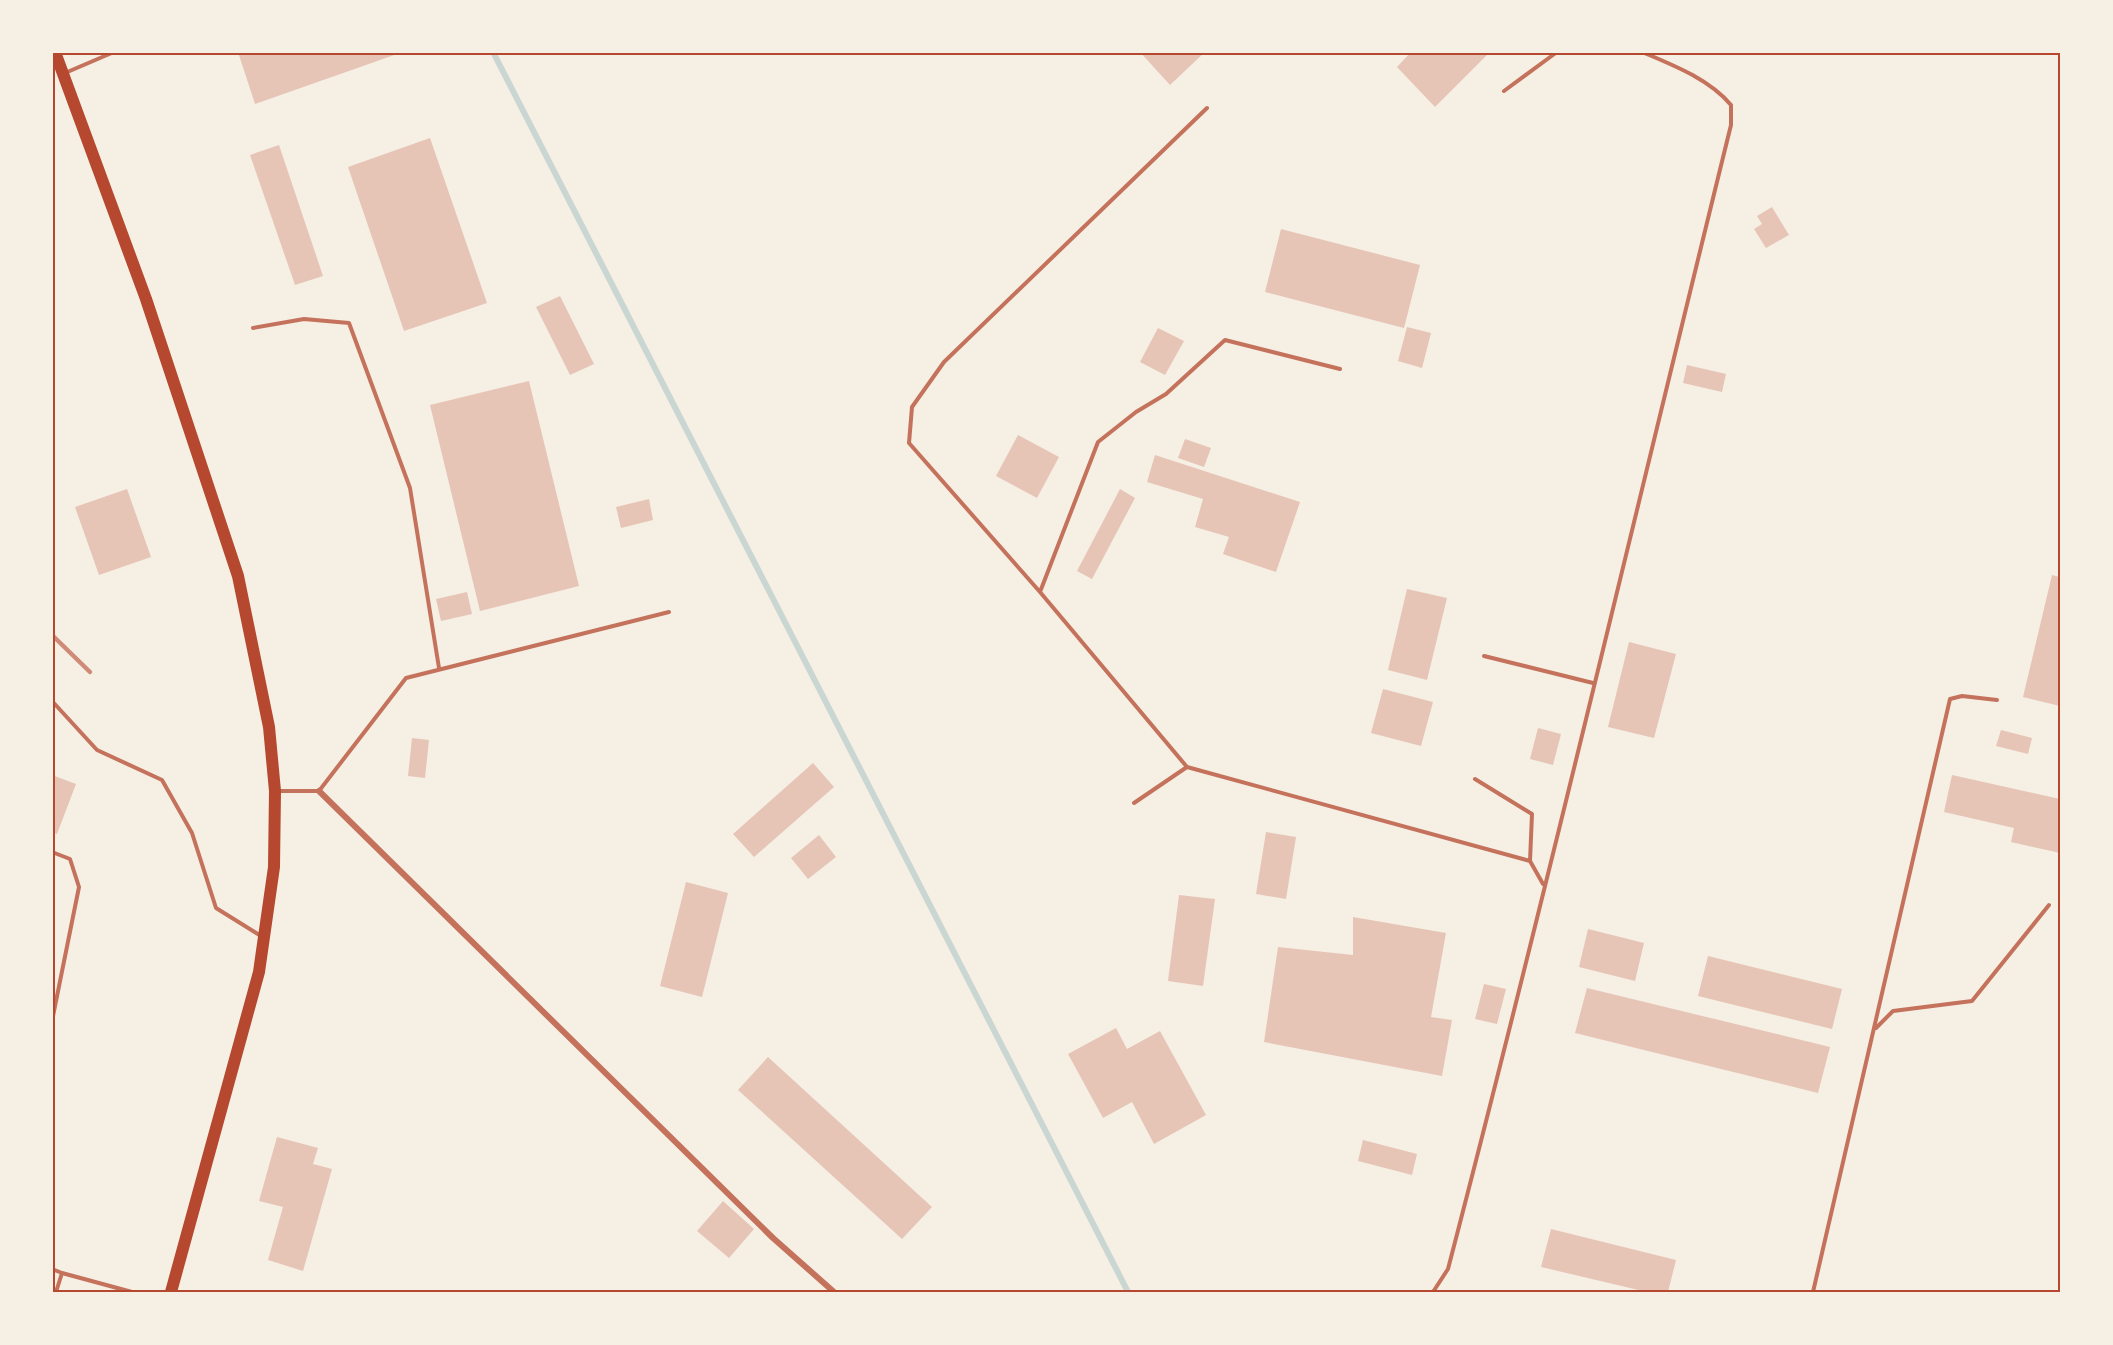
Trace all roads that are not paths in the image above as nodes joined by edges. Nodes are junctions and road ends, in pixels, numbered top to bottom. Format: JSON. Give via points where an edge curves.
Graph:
{"nodes":[{"id":1,"x":55,"y":52,"type":"edge"},
{"id":2,"x":114,"y":52,"type":"edge"},
{"id":3,"x":1557,"y":52,"type":"edge"},
{"id":4,"x":1642,"y":52,"type":"edge"},
{"id":5,"x":63,"y":74,"type":"junction"},
{"id":6,"x":1504,"y":91,"type":"dead end"},
{"id":7,"x":1207,"y":108,"type":"dead end"},
{"id":8,"x":253,"y":328,"type":"dead end"},
{"id":9,"x":1340,"y":369,"type":"dead end"},
{"id":10,"x":1041,"y":592,"type":"junction"},
{"id":11,"x":669,"y":612,"type":"dead end"},
{"id":12,"x":1484,"y":656,"type":"dead end"},
{"id":13,"x":439,"y":668,"type":"junction"},
{"id":14,"x":1593,"y":683,"type":"junction"},
{"id":15,"x":1997,"y":700,"type":"dead end"},
{"id":16,"x":52,"y":701,"type":"edge"},
{"id":17,"x":1187,"y":767,"type":"junction"},
{"id":18,"x":1475,"y":779,"type":"dead end"},
{"id":19,"x":275,"y":791,"type":"junction"},
{"id":20,"x":319,"y":791,"type":"junction"},
{"id":21,"x":1134,"y":803,"type":"dead end"},
{"id":22,"x":52,"y":852,"type":"edge"},
{"id":23,"x":1530,"y":861,"type":"junction"},
{"id":24,"x":1544,"y":885,"type":"junction"},
{"id":25,"x":2049,"y":905,"type":"dead end"},
{"id":26,"x":264,"y":938,"type":"junction"},
{"id":27,"x":52,"y":1021,"type":"edge"},
{"id":28,"x":1876,"y":1029,"type":"junction"},
{"id":29,"x":52,"y":1269,"type":"edge"},
{"id":30,"x":62,"y":1273,"type":"junction"},
{"id":31,"x":56,"y":1293,"type":"edge"},
{"id":32,"x":132,"y":1293,"type":"edge"},
{"id":33,"x":171,"y":1293,"type":"edge"},
{"id":34,"x":834,"y":1293,"type":"edge"},
{"id":35,"x":1433,"y":1293,"type":"edge"},
{"id":36,"x":1813,"y":1293,"type":"edge"}],
"edges":[{"from":1,"to":5,"type":"main road"},
{"from":2,"to":5,"type":"lane"},
{"from":3,"to":6,"type":"lane"},
{"from":4,"to":14,"type":"lane","via":[[1721,93],[1731,105],[1731,125]]},
{"from":5,"to":19,"type":"main road","via":[[146,299],[238,576],[269,727]]},
{"from":7,"to":10,"type":"lane","via":[[944,362],[912,407],[909,443]]},
{"from":8,"to":13,"type":"lane","via":[[304,318],[349,323],[410,488]]},
{"from":9,"to":10,"type":"lane","via":[[1225,339],[1166,394],[1098,442]]},
{"from":10,"to":17,"type":"lane"},
{"from":11,"to":13,"type":"lane"},
{"from":12,"to":14,"type":"lane"},
{"from":13,"to":20,"type":"lane","via":[[406,678]]},
{"from":14,"to":24,"type":"lane"},
{"from":15,"to":28,"type":"lane","via":[[1962,696],[1950,699]]},
{"from":16,"to":26,"type":"lane","via":[[97,750],[162,780],[192,833],[216,908]]},
{"from":17,"to":21,"type":"lane"},
{"from":17,"to":23,"type":"lane"},
{"from":18,"to":23,"type":"lane","via":[[1532,814]]},
{"from":19,"to":20,"type":"lane"},
{"from":19,"to":26,"type":"main road","via":[[274,867]]},
{"from":20,"to":34,"type":"street","via":[[773,1238]]},
{"from":22,"to":27,"type":"lane","via":[[69,859],[79,887]]},
{"from":23,"to":24,"type":"lane"},
{"from":24,"to":35,"type":"lane","via":[[1448,1269]]},
{"from":25,"to":28,"type":"lane","via":[[1972,1001],[1893,1011]]},
{"from":26,"to":33,"type":"main road","via":[[259,972]]},
{"from":28,"to":36,"type":"lane"},
{"from":29,"to":30,"type":"lane"},
{"from":30,"to":31,"type":"lane"},
{"from":30,"to":32,"type":"lane"}]}
